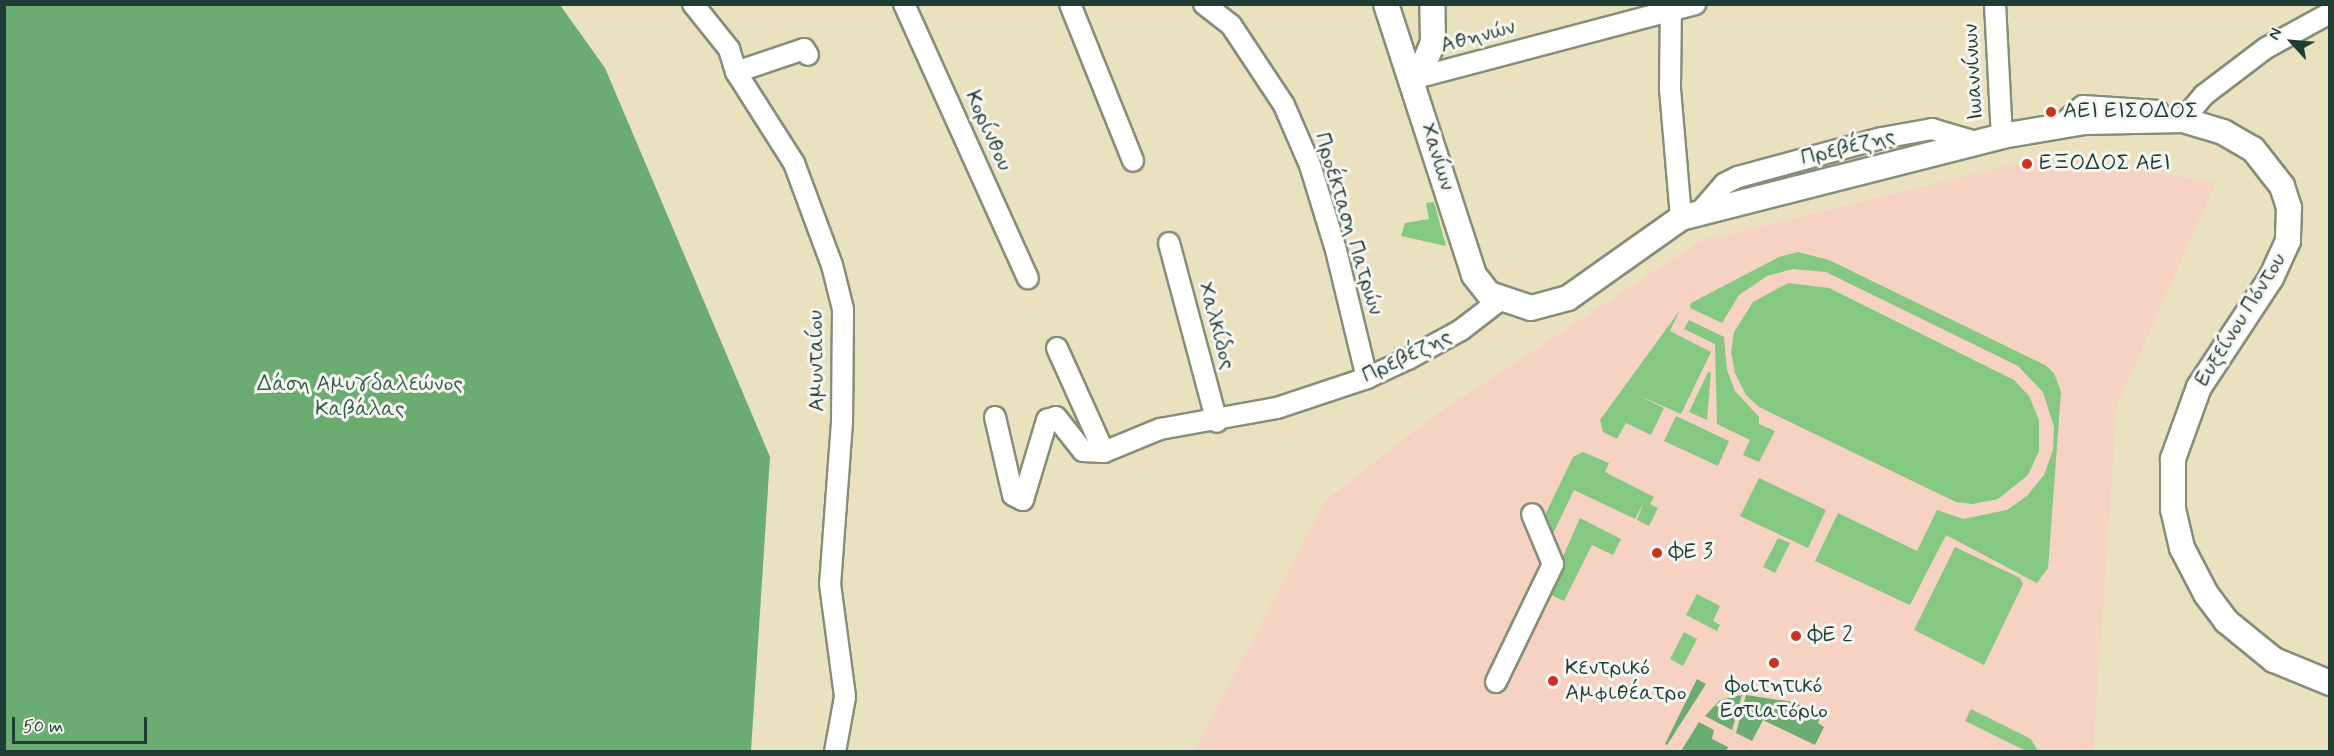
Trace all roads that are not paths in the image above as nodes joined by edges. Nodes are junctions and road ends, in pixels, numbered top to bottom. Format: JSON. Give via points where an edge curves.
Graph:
{"nodes":[{"id":1,"x":693,"y":4,"type":"edge"},
{"id":2,"x":904,"y":4,"type":"edge"},
{"id":3,"x":1070,"y":4,"type":"edge"},
{"id":4,"x":1204,"y":4,"type":"edge"},
{"id":5,"x":1386,"y":4,"type":"edge"},
{"id":6,"x":1432,"y":4,"type":"edge"},
{"id":7,"x":1695,"y":4,"type":"edge"},
{"id":8,"x":1995,"y":4,"type":"edge"},
{"id":9,"x":1670,"y":8,"type":"edge"},
{"id":10,"x":2330,"y":13,"type":"edge"},
{"id":11,"x":808,"y":55,"type":"dead end"},
{"id":12,"x":736,"y":72,"type":"junction"},
{"id":13,"x":1412,"y":79,"type":"junction"},
{"id":14,"x":2184,"y":117,"type":"junction"},
{"id":15,"x":2002,"y":136,"type":"junction"},
{"id":16,"x":1133,"y":161,"type":"dead end"},
{"id":17,"x":1690,"y":216,"type":"junction"},
{"id":18,"x":1169,"y":243,"type":"dead end"},
{"id":19,"x":1028,"y":278,"type":"dead end"},
{"id":20,"x":1500,"y":300,"type":"junction"},
{"id":21,"x":1057,"y":348,"type":"dead end"},
{"id":22,"x":1367,"y":378,"type":"junction"},
{"id":23,"x":995,"y":417,"type":"dead end"},
{"id":24,"x":1216,"y":422,"type":"junction"},
{"id":25,"x":1104,"y":452,"type":"junction"},
{"id":26,"x":1532,"y":514,"type":"dead end"},
{"id":27,"x":1496,"y":682,"type":"dead end"},
{"id":28,"x":2328,"y":684,"type":"edge"},
{"id":29,"x":835,"y":752,"type":"edge"}],
"edges":[{"from":1,"to":12,"type":"street","name":"Αμυνταίου","via":[[729,49]]},
{"from":2,"to":19,"type":"street","name":"Κορίνθου"},
{"from":3,"to":16,"type":"street"},
{"from":4,"to":22,"type":"street","name":"Προέκταση Πατρών","via":[[1231,25],[1284,105],[1310,165],[1336,250]]},
{"from":5,"to":13,"type":"street","name":"Χανίων"},
{"from":6,"to":13,"type":"street","via":[[1433,43]]},
{"from":7,"to":9,"type":"street","name":"Αθηνών"},
{"from":8,"to":15,"type":"street","name":"Ιωαννίνων"},
{"from":9,"to":13,"type":"street","name":"Αθηνών"},
{"from":9,"to":17,"type":"street","via":[[1671,102]]},
{"from":10,"to":14,"type":"street","via":[[2266,48]]},
{"from":11,"to":12,"type":"street","via":[[804,49]]},
{"from":12,"to":29,"type":"street","name":"Αμυνταίου","via":[[794,164],[832,265],[843,309],[842,422],[830,584],[845,697]]},
{"from":13,"to":20,"type":"street","name":"Χανίων","via":[[1474,275],[1481,286]]},
{"from":14,"to":15,"type":"street","name":"Πρεβέζης","via":[[2060,126]]},
{"from":14,"to":28,"type":"street","name":"Ευξείνου Πόντου","via":[[2253,149],[2283,186],[2290,225],[2288,241],[2271,278],[2211,363],[2189,410],[2173,459],[2172,501],[2178,535],[2206,594],[2226,621],[2274,660]]},
{"from":15,"to":17,"type":"street","name":"Πρεβέζης"},
{"from":17,"to":20,"type":"street","name":"Πρεβέζης","via":[[1568,298],[1531,308]]},
{"from":18,"to":24,"type":"street","name":"Χαλκίδος"},
{"from":20,"to":22,"type":"street","name":"Πρεβέζης","via":[[1461,330]]},
{"from":21,"to":25,"type":"street"},
{"from":22,"to":24,"type":"street","name":"Πρεβέζης","via":[[1277,408]]},
{"from":23,"to":25,"type":"street","via":[[1013,495],[1018,500],[1025,496],[1047,420],[1056,417],[1083,452]]},
{"from":24,"to":25,"type":"street","name":"Πρεβέζης","via":[[1160,429]]},
{"from":26,"to":27,"type":"street","via":[[1552,564]]}]}
